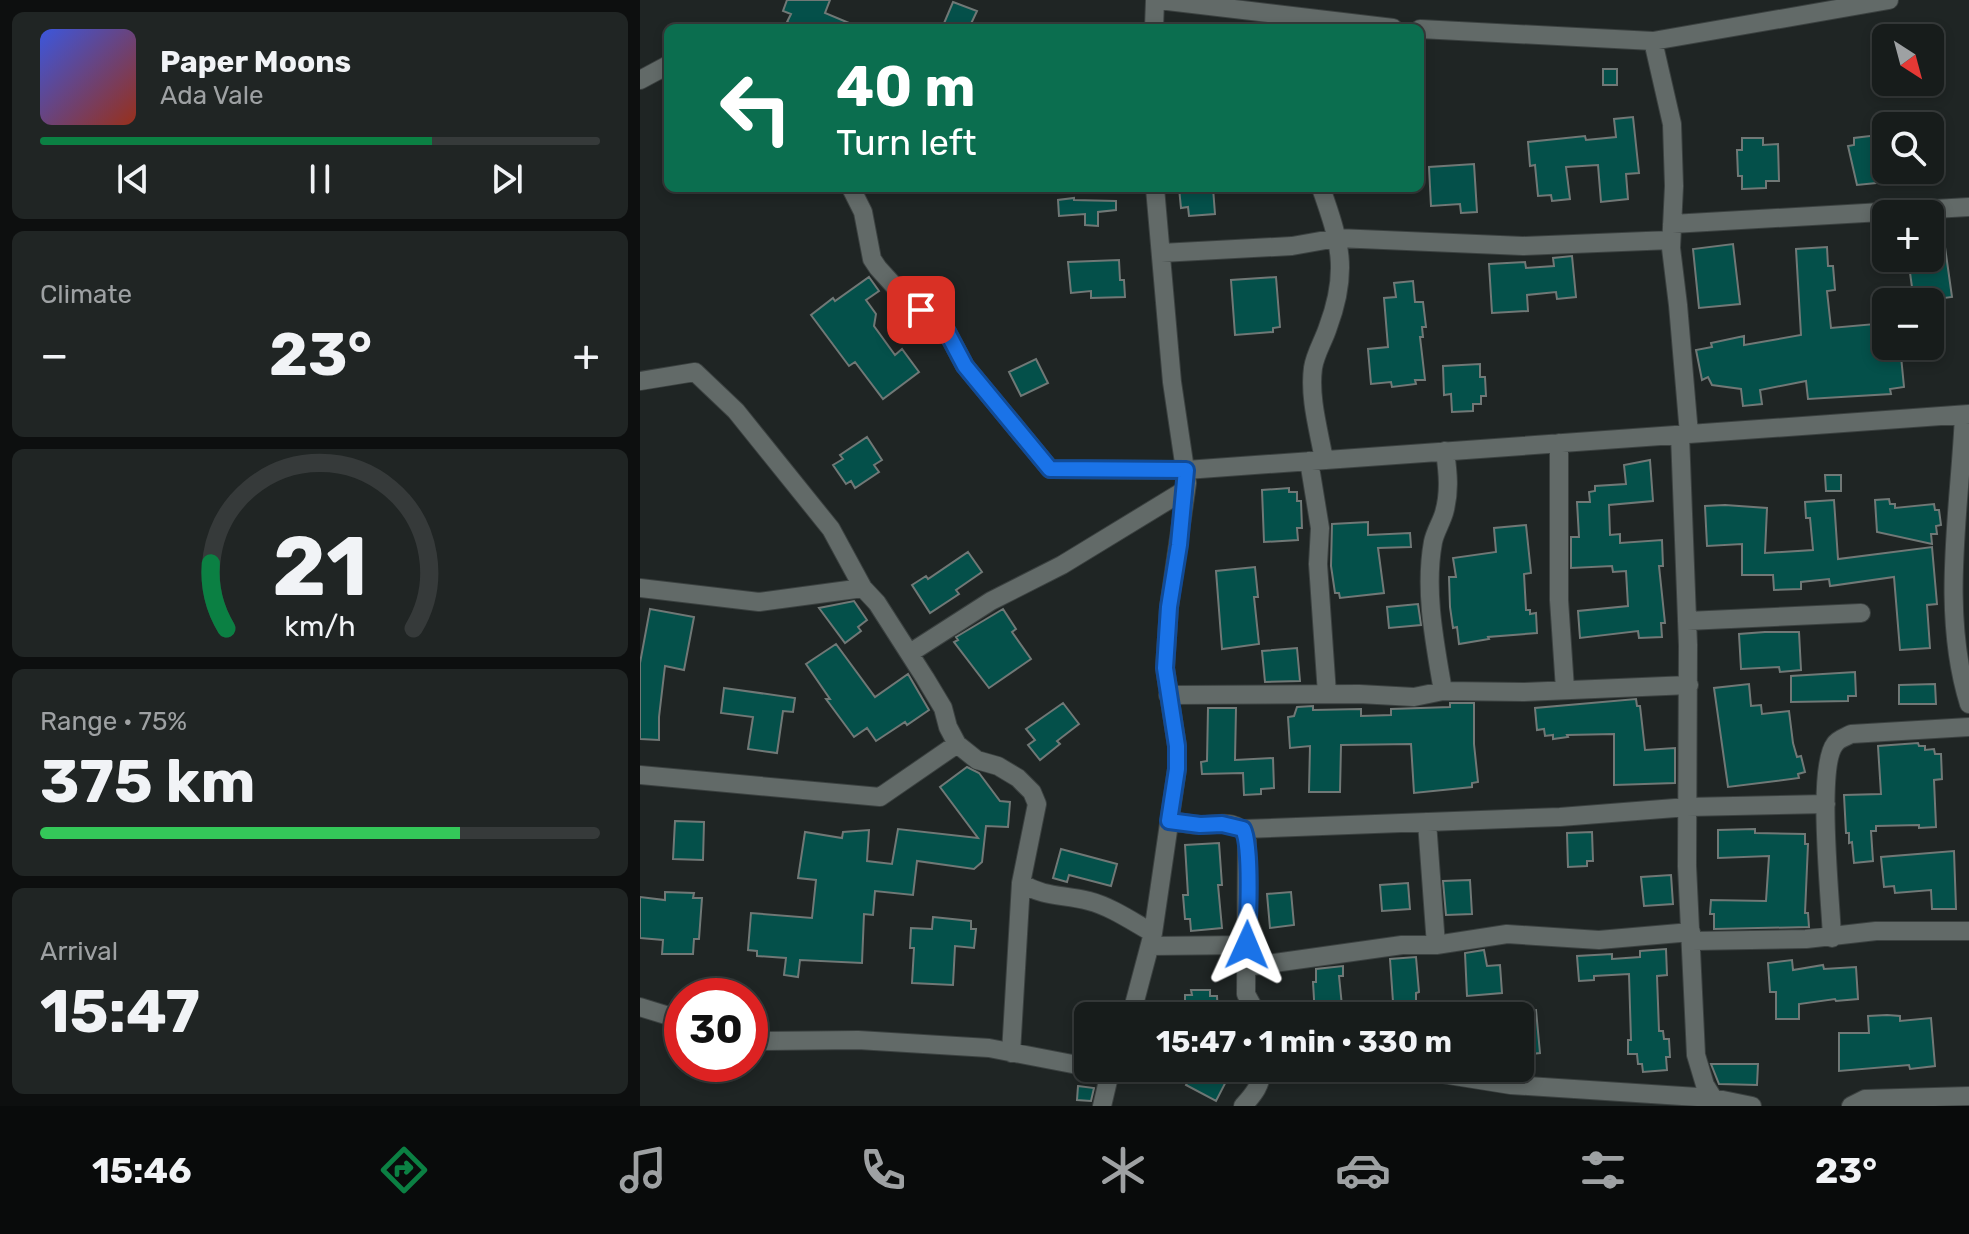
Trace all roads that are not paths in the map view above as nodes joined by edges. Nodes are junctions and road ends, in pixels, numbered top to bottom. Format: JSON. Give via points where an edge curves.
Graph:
{"nodes":[{"id":1,"x":1157,"y":0,"type":"edge"},
{"id":2,"x":1889,"y":0,"type":"edge"},
{"id":3,"x":1274,"y":21,"type":"edge"},
{"id":4,"x":1154,"y":24,"type":"edge"},
{"id":5,"x":1325,"y":24,"type":"edge"},
{"id":6,"x":1424,"y":29,"type":"edge"},
{"id":7,"x":1653,"y":41,"type":"junction"},
{"id":8,"x":664,"y":67,"type":"edge"},
{"id":9,"x":640,"y":80,"type":"edge"},
{"id":10,"x":853,"y":192,"type":"edge"},
{"id":11,"x":1155,"y":192,"type":"edge"},
{"id":12,"x":1322,"y":192,"type":"edge"},
{"id":13,"x":1969,"y":207,"type":"edge"},
{"id":14,"x":1672,"y":232,"type":"junction"},
{"id":15,"x":1337,"y":238,"type":"junction"},
{"id":16,"x":1161,"y":253,"type":"junction"},
{"id":17,"x":640,"y":381,"type":"edge"},
{"id":18,"x":1966,"y":414,"type":"edge"},
{"id":19,"x":1684,"y":434,"type":"junction"},
{"id":20,"x":1559,"y":443,"type":"junction"},
{"id":21,"x":1445,"y":451,"type":"junction"},
{"id":22,"x":1317,"y":461,"type":"junction"},
{"id":23,"x":1186,"y":470,"type":"junction"},
{"id":24,"x":1965,"y":476,"type":"edge"},
{"id":25,"x":1185,"y":490,"type":"junction"},
{"id":26,"x":640,"y":588,"type":"edge"},
{"id":27,"x":863,"y":588,"type":"junction"},
{"id":28,"x":1962,"y":606,"type":"edge"},
{"id":29,"x":1861,"y":613,"type":"dead end"},
{"id":30,"x":1687,"y":621,"type":"junction"},
{"id":31,"x":910,"y":653,"type":"junction"},
{"id":32,"x":1689,"y":685,"type":"junction"},
{"id":33,"x":1565,"y":689,"type":"junction"},
{"id":34,"x":1443,"y":691,"type":"junction"},
{"id":35,"x":1327,"y":694,"type":"junction"},
{"id":36,"x":1168,"y":695,"type":"junction"},
{"id":37,"x":1969,"y":704,"type":"edge"},
{"id":38,"x":1969,"y":727,"type":"edge"},
{"id":39,"x":957,"y":744,"type":"junction"},
{"id":40,"x":640,"y":775,"type":"edge"},
{"id":41,"x":1826,"y":804,"type":"junction"},
{"id":42,"x":1688,"y":807,"type":"junction"},
{"id":43,"x":1169,"y":821,"type":"junction"},
{"id":44,"x":1427,"y":822,"type":"junction"},
{"id":45,"x":1243,"y":829,"type":"junction"},
{"id":46,"x":1021,"y":883,"type":"junction"},
{"id":47,"x":1969,"y":931,"type":"edge"},
{"id":48,"x":1692,"y":936,"type":"junction"},
{"id":49,"x":1832,"y":938,"type":"junction"},
{"id":50,"x":1151,"y":940,"type":"junction"},
{"id":51,"x":1247,"y":945,"type":"junction"},
{"id":52,"x":1436,"y":945,"type":"junction"},
{"id":53,"x":1246,"y":967,"type":"junction"},
{"id":54,"x":1135,"y":1002,"type":"edge"},
{"id":55,"x":1250,"y":1002,"type":"edge"},
{"id":56,"x":640,"y":1007,"type":"edge"},
{"id":57,"x":664,"y":1014,"type":"edge"},
{"id":58,"x":768,"y":1041,"type":"edge"},
{"id":59,"x":1011,"y":1053,"type":"junction"},
{"id":60,"x":1074,"y":1064,"type":"edge"},
{"id":61,"x":1101,"y":1082,"type":"edge"},
{"id":62,"x":1258,"y":1082,"type":"edge"},
{"id":63,"x":1492,"y":1082,"type":"edge"},
{"id":64,"x":1969,"y":1096,"type":"edge"},
{"id":65,"x":1713,"y":1098,"type":"junction"},
{"id":66,"x":1102,"y":1106,"type":"edge"},
{"id":67,"x":1243,"y":1106,"type":"edge"},
{"id":68,"x":1752,"y":1106,"type":"edge"},
{"id":69,"x":1851,"y":1106,"type":"edge"}],
"edges":[{"from":1,"to":3,"type":"street"},
{"from":1,"to":4,"type":"street"},
{"from":2,"to":7,"type":"street"},
{"from":3,"to":5,"type":"street"},
{"from":6,"to":7,"type":"street"},
{"from":7,"to":14,"type":"street","via":[[1672,124]]},
{"from":8,"to":9,"type":"street"},
{"from":10,"to":23,"type":"street","via":[[878,268],[947,332],[965,366],[1050,469]]},
{"from":11,"to":16,"type":"street"},
{"from":12,"to":15,"type":"street"},
{"from":13,"to":14,"type":"street"},
{"from":14,"to":15,"type":"street","via":[[1523,246]]},
{"from":14,"to":19,"type":"street"},
{"from":15,"to":16,"type":"street","via":[[1292,246]]},
{"from":15,"to":22,"type":"street","via":[[1342,276],[1313,363]]},
{"from":16,"to":23,"type":"street"},
{"from":17,"to":27,"type":"street","via":[[695,372],[736,411],[831,529]]},
{"from":18,"to":19,"type":"street"},
{"from":18,"to":24,"type":"street"},
{"from":19,"to":20,"type":"street"},
{"from":19,"to":30,"type":"street"},
{"from":20,"to":21,"type":"street"},
{"from":20,"to":33,"type":"street"},
{"from":21,"to":22,"type":"street"},
{"from":21,"to":34,"type":"street","via":[[1449,488],[1433,541],[1431,593]]},
{"from":22,"to":23,"type":"street"},
{"from":22,"to":35,"type":"street"},
{"from":23,"to":25,"type":"street"},
{"from":24,"to":28,"type":"street"},
{"from":25,"to":31,"type":"street"},
{"from":25,"to":36,"type":"street","via":[[1169,607]]},
{"from":26,"to":27,"type":"street","via":[[759,602]]},
{"from":27,"to":31,"type":"street"},
{"from":28,"to":37,"type":"street","via":[[1961,664]]},
{"from":29,"to":30,"type":"street"},
{"from":30,"to":32,"type":"street"},
{"from":31,"to":39,"type":"street","via":[[943,708]]},
{"from":32,"to":33,"type":"street"},
{"from":32,"to":42,"type":"street"},
{"from":33,"to":34,"type":"street"},
{"from":34,"to":35,"type":"street","via":[[1414,697]]},
{"from":35,"to":36,"type":"street"},
{"from":36,"to":43,"type":"street","via":[[1177,746]]},
{"from":38,"to":41,"type":"street","via":[[1851,734],[1835,742],[1828,758]]},
{"from":39,"to":40,"type":"street","via":[[880,797]]},
{"from":39,"to":46,"type":"street","via":[[977,760],[1018,778],[1032,792],[1037,804]]},
{"from":41,"to":42,"type":"street"},
{"from":41,"to":49,"type":"street"},
{"from":42,"to":44,"type":"street"},
{"from":42,"to":48,"type":"street"},
{"from":43,"to":45,"type":"street"},
{"from":43,"to":50,"type":"street"},
{"from":44,"to":45,"type":"street"},
{"from":44,"to":52,"type":"street"},
{"from":45,"to":51,"type":"street","via":[[1248,853]]},
{"from":46,"to":50,"type":"street","via":[[1037,893],[1108,908]]},
{"from":46,"to":59,"type":"street"},
{"from":47,"to":49,"type":"street","via":[[1876,931]]},
{"from":48,"to":49,"type":"street"},
{"from":48,"to":52,"type":"street","via":[[1599,940],[1507,934]]},
{"from":48,"to":65,"type":"street","via":[[1696,1055]]},
{"from":50,"to":51,"type":"street"},
{"from":50,"to":54,"type":"street"},
{"from":51,"to":53,"type":"street"},
{"from":52,"to":53,"type":"street"},
{"from":53,"to":55,"type":"street"},
{"from":56,"to":57,"type":"street"},
{"from":58,"to":59,"type":"street","via":[[858,1040]]},
{"from":59,"to":60,"type":"street"},
{"from":61,"to":66,"type":"street"},
{"from":62,"to":67,"type":"street"},
{"from":63,"to":65,"type":"street"},
{"from":64,"to":69,"type":"street","via":[[1865,1099]]},
{"from":65,"to":68,"type":"street"}]}
